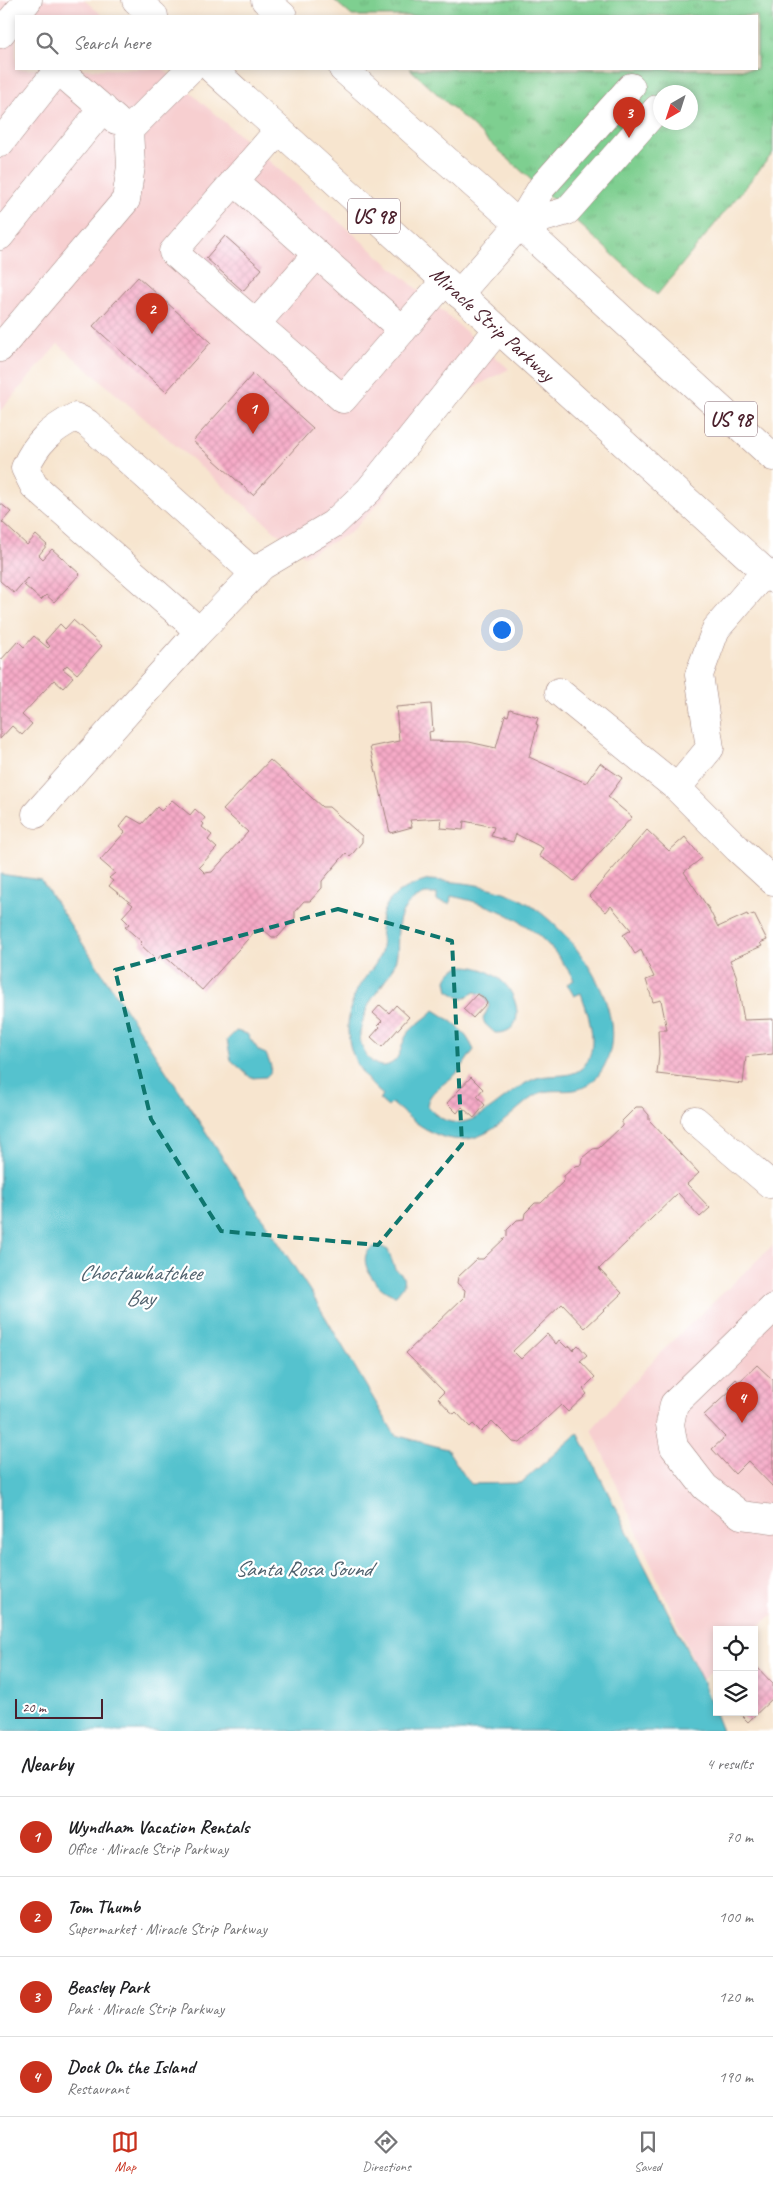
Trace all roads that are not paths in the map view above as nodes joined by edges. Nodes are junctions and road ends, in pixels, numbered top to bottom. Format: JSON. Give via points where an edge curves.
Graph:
{"nodes":[{"id":1,"x":28,"y":0,"type":"edge"},
{"id":2,"x":136,"y":0,"type":"edge"},
{"id":3,"x":264,"y":0,"type":"edge"},
{"id":4,"x":18,"y":15,"type":"edge"},
{"id":5,"x":153,"y":15,"type":"edge"},
{"id":6,"x":282,"y":15,"type":"edge"},
{"id":7,"x":15,"y":20,"type":"edge"},
{"id":8,"x":8,"y":31,"type":"edge"},
{"id":9,"x":57,"y":70,"type":"edge"},
{"id":10,"x":59,"y":70,"type":"edge"},
{"id":11,"x":189,"y":70,"type":"edge"},
{"id":12,"x":213,"y":70,"type":"edge"},
{"id":13,"x":344,"y":70,"type":"edge"},
{"id":14,"x":631,"y":87,"type":"dead end"},
{"id":15,"x":103,"y":108,"type":"junction"},
{"id":16,"x":653,"y":114,"type":"edge"},
{"id":17,"x":129,"y":130,"type":"junction"},
{"id":18,"x":279,"y":130,"type":"junction"},
{"id":19,"x":0,"y":143,"type":"edge"},
{"id":20,"x":234,"y":182,"type":"junction"},
{"id":21,"x":519,"y":225,"type":"junction"},
{"id":22,"x":0,"y":236,"type":"edge"},
{"id":23,"x":317,"y":254,"type":"junction"},
{"id":24,"x":452,"y":287,"type":"junction"},
{"id":25,"x":256,"y":324,"type":"junction"},
{"id":26,"x":498,"y":329,"type":"junction"},
{"id":27,"x":402,"y":330,"type":"junction"},
{"id":28,"x":0,"y":348,"type":"edge"},
{"id":29,"x":773,"y":457,"type":"edge"},
{"id":30,"x":770,"y":571,"type":"edge"},
{"id":31,"x":254,"y":574,"type":"junction"},
{"id":32,"x":199,"y":631,"type":"junction"},
{"id":33,"x":560,"y":692,"type":"dead end"},
{"id":34,"x":677,"y":788,"type":"junction"},
{"id":35,"x":36,"y":814,"type":"dead end"},
{"id":36,"x":773,"y":881,"type":"edge"},
{"id":37,"x":694,"y":1120,"type":"dead end"},
{"id":38,"x":770,"y":1184,"type":"dead end"},
{"id":39,"x":773,"y":1308,"type":"edge"},
{"id":40,"x":773,"y":1519,"type":"edge"}],
"edges":[{"from":1,"to":4,"type":"main road"},
{"from":2,"to":5,"type":"main road"},
{"from":3,"to":6,"type":"main road"},
{"from":7,"to":8,"type":"main road"},
{"from":9,"to":19,"type":"main road"},
{"from":10,"to":15,"type":"main road"},
{"from":11,"to":17,"type":"main road"},
{"from":12,"to":18,"type":"main road","name":"Miracle Strip Parkway","number":"US 98"},
{"from":13,"to":21,"type":"main road","number":"US 98"},
{"from":14,"to":21,"type":"main road","via":[[542,187]]},
{"from":15,"to":17,"type":"main road"},
{"from":15,"to":22,"type":"main road"},
{"from":16,"to":21,"type":"main road","via":[[567,211]]},
{"from":17,"to":28,"type":"main road","via":[[131,166],[126,200]]},
{"from":18,"to":20,"type":"main road"},
{"from":18,"to":24,"type":"main road","name":"Miracle Strip Parkway","number":"US 98"},
{"from":20,"to":23,"type":"main road"},
{"from":20,"to":25,"type":"main road","via":[[173,252]]},
{"from":21,"to":24,"type":"main road"},
{"from":21,"to":29,"type":"main road","number":"US 98"},
{"from":23,"to":25,"type":"main road"},
{"from":23,"to":27,"type":"main road"},
{"from":24,"to":26,"type":"main road","name":"Miracle Strip Parkway","number":"US 98"},
{"from":24,"to":27,"type":"main road"},
{"from":25,"to":27,"type":"main road","via":[[343,399]]},
{"from":26,"to":30,"type":"main road","name":"Miracle Strip Parkway","number":"US 98"},
{"from":26,"to":31,"type":"main road","via":[[370,490],[333,524]]},
{"from":30,"to":34,"type":"main road","via":[[716,629],[699,675],[710,748]]},
{"from":31,"to":32,"type":"main road"},
{"from":31,"to":32,"type":"main road","via":[[87,423],[75,417],[54,428],[34,450],[25,468],[34,486]]},
{"from":32,"to":35,"type":"main road"},
{"from":33,"to":34,"type":"main road"},
{"from":34,"to":36,"type":"main road"},
{"from":37,"to":38,"type":"main road"},
{"from":39,"to":40,"type":"main road","via":[[674,1404],[670,1424],[674,1447],[705,1487],[741,1515]]}]}
